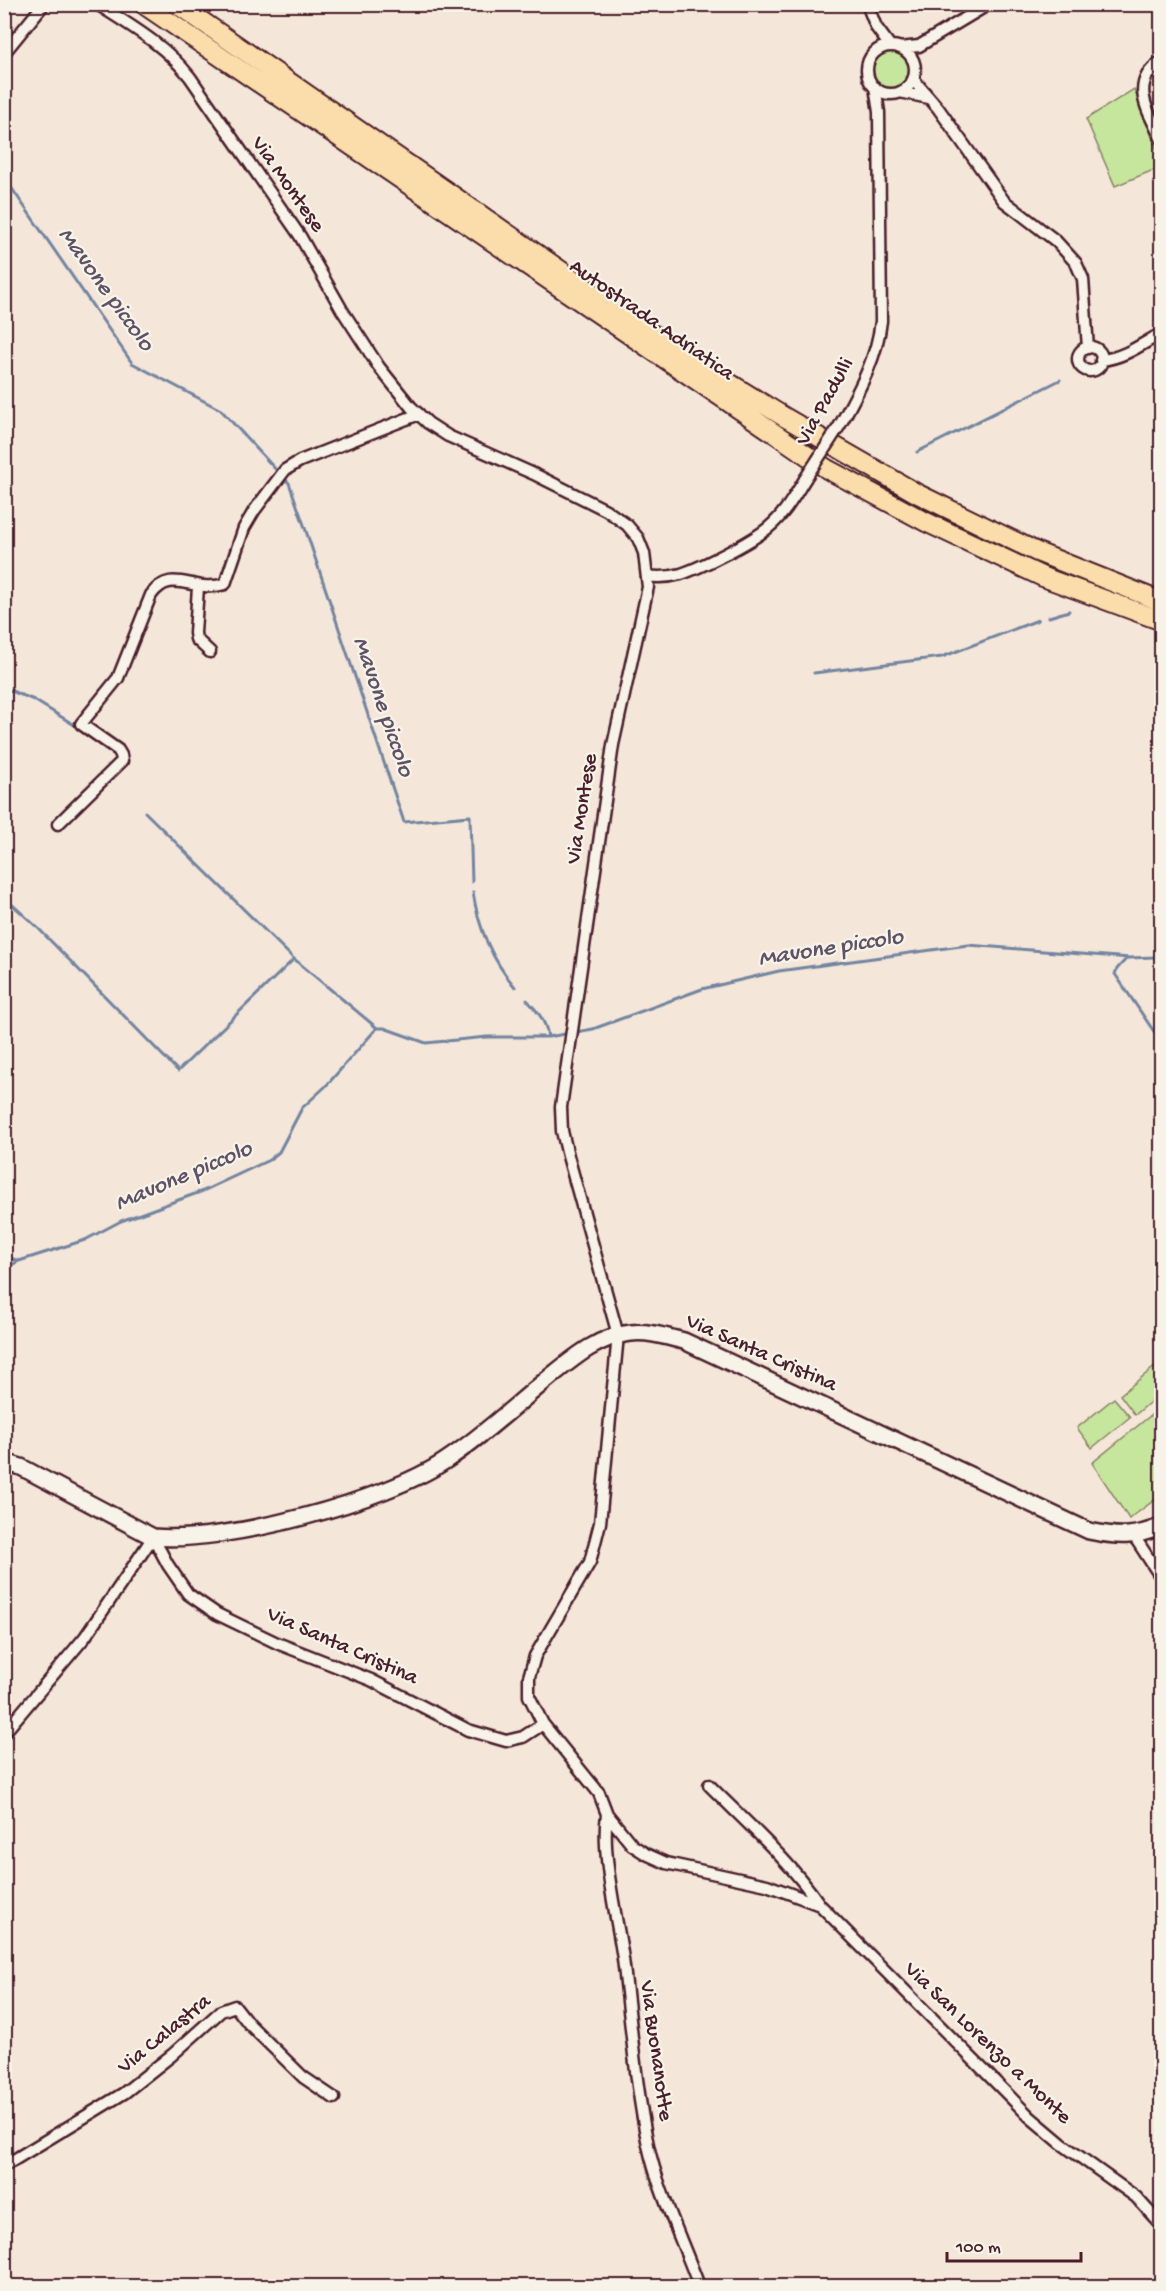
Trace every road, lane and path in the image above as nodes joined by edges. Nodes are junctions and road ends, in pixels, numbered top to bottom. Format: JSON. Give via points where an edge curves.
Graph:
{"nodes":[{"id":1,"x":44,"y":4,"type":"edge"},
{"id":2,"x":97,"y":4,"type":"edge"},
{"id":3,"x":143,"y":4,"type":"edge"},
{"id":4,"x":177,"y":4,"type":"edge"},
{"id":5,"x":867,"y":4,"type":"edge"},
{"id":6,"x":989,"y":4,"type":"edge"},
{"id":7,"x":876,"y":27,"type":"junction"},
{"id":8,"x":919,"y":46,"type":"junction"},
{"id":9,"x":895,"y":47,"type":"junction"},
{"id":10,"x":4,"y":53,"type":"edge"},
{"id":11,"x":874,"y":54,"type":"junction"},
{"id":12,"x":913,"y":61,"type":"junction"},
{"id":13,"x":1161,"y":61,"type":"edge"},
{"id":14,"x":913,"y":79,"type":"junction"},
{"id":15,"x":875,"y":87,"type":"junction"},
{"id":16,"x":896,"y":93,"type":"junction"},
{"id":17,"x":929,"y":98,"type":"junction"},
{"id":18,"x":879,"y":112,"type":"junction"},
{"id":19,"x":1161,"y":140,"type":"edge"},
{"id":20,"x":1161,"y":333,"type":"edge"},
{"id":21,"x":1088,"y":348,"type":"junction"},
{"id":22,"x":1101,"y":360,"type":"junction"},
{"id":23,"x":418,"y":414,"type":"junction"},
{"id":24,"x":648,"y":576,"type":"junction"},
{"id":25,"x":198,"y":587,"type":"junction"},
{"id":26,"x":1161,"y":602,"type":"edge"},
{"id":27,"x":1161,"y":621,"type":"edge"},
{"id":28,"x":210,"y":652,"type":"dead end"},
{"id":29,"x":58,"y":824,"type":"dead end"},
{"id":30,"x":618,"y":1335,"type":"junction"},
{"id":31,"x":4,"y":1462,"type":"edge"},
{"id":32,"x":1161,"y":1526,"type":"edge"},
{"id":33,"x":1134,"y":1536,"type":"junction"},
{"id":34,"x":153,"y":1537,"type":"junction"},
{"id":35,"x":1161,"y":1579,"type":"edge"},
{"id":36,"x":543,"y":1724,"type":"junction"},
{"id":37,"x":4,"y":1733,"type":"edge"},
{"id":38,"x":708,"y":1785,"type":"dead end"},
{"id":39,"x":607,"y":1814,"type":"junction"},
{"id":40,"x":820,"y":1905,"type":"junction"},
{"id":41,"x":334,"y":2098,"type":"dead end"},
{"id":42,"x":4,"y":2166,"type":"edge"},
{"id":43,"x":1161,"y":2226,"type":"edge"},
{"id":44,"x":699,"y":2286,"type":"edge"}],
"edges":[{"from":1,"to":10,"type":"street"},
{"from":2,"to":23,"type":"street","name":"Via Montese","via":[[177,60],[300,236],[379,367]]},
{"from":3,"to":27,"type":"highway","name":"Autostrada Adriatica","via":[[827,469],[926,522],[1043,577]]},
{"from":4,"to":26,"type":"highway","name":"Autostrada Adriatica","via":[[668,345],[786,418],[918,494],[1036,552]]},
{"from":5,"to":7,"type":"street"},
{"from":6,"to":8,"type":"street"},
{"from":7,"to":9,"type":"street"},
{"from":7,"to":11,"type":"street"},
{"from":8,"to":9,"type":"street"},
{"from":8,"to":12,"type":"street"},
{"from":9,"to":11,"type":"street"},
{"from":9,"to":12,"type":"street"},
{"from":11,"to":15,"type":"street","via":[[867,67]]},
{"from":12,"to":14,"type":"street"},
{"from":13,"to":19,"type":"street","via":[[1146,75],[1142,95]]},
{"from":14,"to":16,"type":"street"},
{"from":14,"to":17,"type":"street"},
{"from":15,"to":16,"type":"street"},
{"from":15,"to":18,"type":"street","name":"Via Padulli"},
{"from":16,"to":17,"type":"street"},
{"from":16,"to":18,"type":"street"},
{"from":17,"to":21,"type":"street","via":[[1004,201],[1056,241],[1076,263],[1083,279]]},
{"from":18,"to":24,"type":"street","name":"Via Padulli","bridge":true,"via":[[881,327],[863,384],[788,507],[768,528],[681,574]]},
{"from":20,"to":22,"type":"street","via":[[1127,353]]},
{"from":21,"to":22,"type":"street","via":[[1096,349]]},
{"from":21,"to":22,"type":"street","via":[[1078,357],[1083,368],[1094,370]]},
{"from":23,"to":24,"type":"street","name":"Via Montese","via":[[448,436],[613,514],[638,538]]},
{"from":23,"to":25,"type":"street","via":[[285,470],[243,528],[225,584]]},
{"from":24,"to":30,"type":"street","name":"Via Montese","via":[[613,745],[561,1107],[562,1131]]},
{"from":25,"to":28,"type":"street","via":[[196,639]]},
{"from":25,"to":29,"type":"street","via":[[173,580],[159,584],[151,595],[118,678],[81,724],[118,750],[122,761]]},
{"from":30,"to":33,"type":"street","name":"Via Santa Cristina","via":[[654,1334],[684,1341],[1065,1521],[1089,1531]]},
{"from":30,"to":34,"type":"street","name":"Via Santa Cristina","via":[[573,1359],[446,1461],[412,1480],[316,1513],[261,1526],[172,1539]]},
{"from":30,"to":36,"type":"street","name":"Via San Lorenzo a Monte","via":[[596,1545],[579,1583],[536,1656],[529,1677],[529,1696]]},
{"from":31,"to":34,"type":"street","name":"Via Santa Cristina","via":[[21,1467]]},
{"from":32,"to":33,"type":"street","name":"Via Santa Cristina"},
{"from":33,"to":35,"type":"street"},
{"from":34,"to":36,"type":"street","name":"Via Santa Cristina","via":[[189,1594],[217,1614],[277,1643],[371,1680],[468,1730],[506,1741],[523,1737]]},
{"from":34,"to":37,"type":"street","via":[[85,1637]]},
{"from":36,"to":39,"type":"street","name":"Via San Lorenzo a Monte","via":[[587,1776]]},
{"from":38,"to":40,"type":"street","name":"Via San Lorenzo a Monte","via":[[791,1867]]},
{"from":39,"to":40,"type":"street","name":"Via San Lorenzo a Monte","via":[[632,1845],[646,1854],[674,1865],[767,1885]]},
{"from":39,"to":44,"type":"street","name":"Via Buonanotte","via":[[611,1883],[649,2146]]},
{"from":40,"to":43,"type":"street","name":"Via San Lorenzo a Monte","via":[[1030,2117],[1136,2197]]},
{"from":41,"to":42,"type":"street","name":"Via Calastra","via":[[303,2077],[235,2006],[221,2011],[124,2093]]}]}
